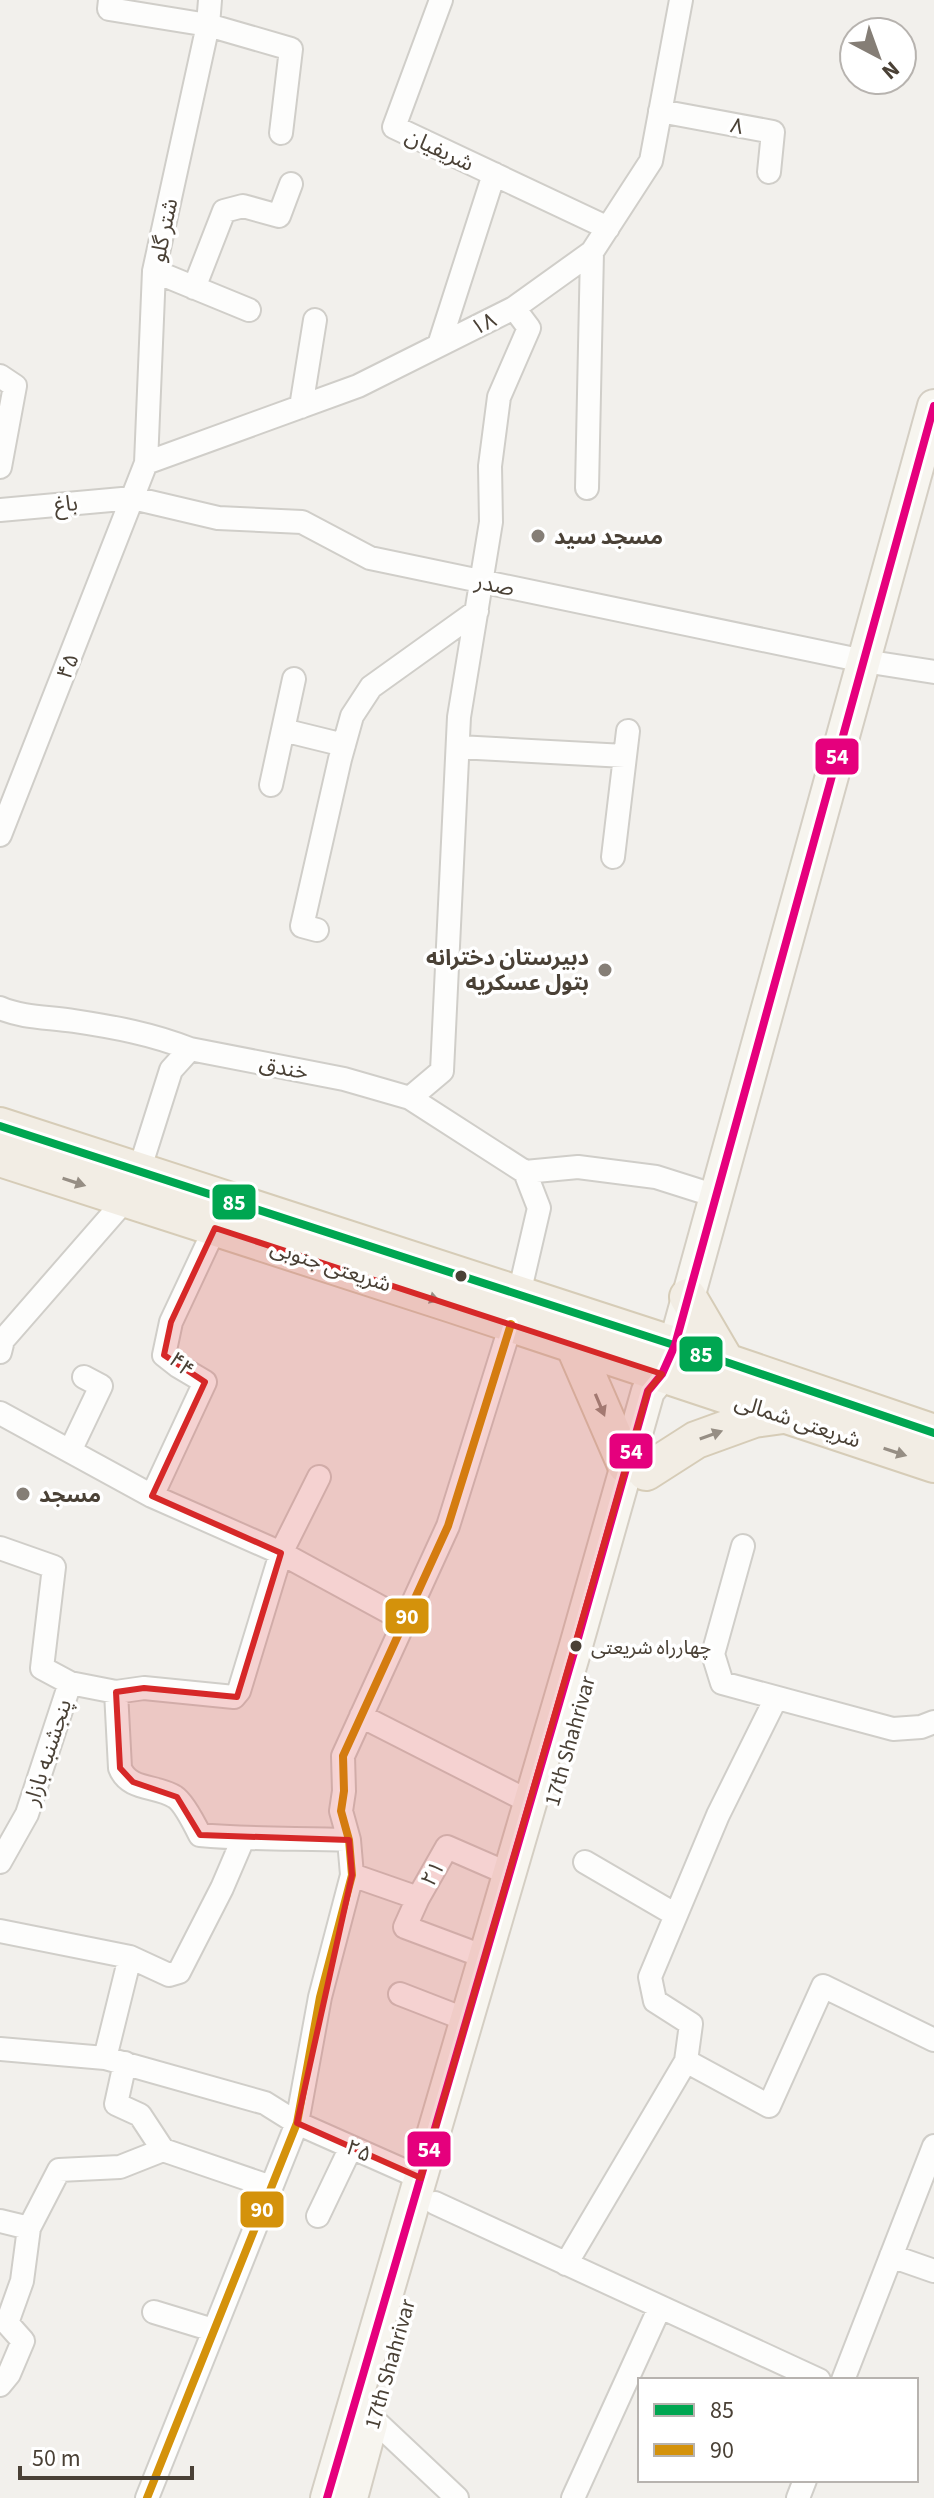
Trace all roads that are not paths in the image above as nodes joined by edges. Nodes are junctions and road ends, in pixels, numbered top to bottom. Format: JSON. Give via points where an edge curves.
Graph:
{"nodes":[{"id":1,"x":110,"y":0,"type":"edge"},
{"id":2,"x":210,"y":0,"type":"edge"},
{"id":3,"x":441,"y":0,"type":"edge"},
{"id":4,"x":681,"y":0,"type":"edge"},
{"id":5,"x":208,"y":25,"type":"junction"},
{"id":6,"x":660,"y":111,"type":"junction"},
{"id":7,"x":281,"y":133,"type":"dead end"},
{"id":8,"x":769,"y":172,"type":"dead end"},
{"id":9,"x":494,"y":174,"type":"junction"},
{"id":10,"x":291,"y":184,"type":"dead end"},
{"id":11,"x":608,"y":228,"type":"junction"},
{"id":12,"x":592,"y":252,"type":"junction"},
{"id":13,"x":154,"y":271,"type":"junction"},
{"id":14,"x":194,"y":288,"type":"junction"},
{"id":15,"x":514,"y":308,"type":"junction"},
{"id":16,"x":249,"y":310,"type":"dead end"},
{"id":17,"x":315,"y":320,"type":"dead end"},
{"id":18,"x":439,"y":345,"type":"junction"},
{"id":19,"x":0,"y":376,"type":"edge"},
{"id":20,"x":934,"y":406,"type":"edge"},
{"id":21,"x":301,"y":407,"type":"junction"},
{"id":22,"x":146,"y":463,"type":"junction"},
{"id":23,"x":0,"y":467,"type":"edge"},
{"id":24,"x":587,"y":488,"type":"dead end"},
{"id":25,"x":133,"y":498,"type":"junction"},
{"id":26,"x":0,"y":510,"type":"edge"},
{"id":27,"x":482,"y":581,"type":"junction"},
{"id":28,"x":477,"y":611,"type":"junction"},
{"id":29,"x":864,"y":661,"type":"junction"},
{"id":30,"x":934,"y":672,"type":"edge"},
{"id":31,"x":294,"y":679,"type":"dead end"},
{"id":32,"x":283,"y":730,"type":"junction"},
{"id":33,"x":628,"y":731,"type":"dead end"},
{"id":34,"x":344,"y":745,"type":"junction"},
{"id":35,"x":458,"y":747,"type":"junction"},
{"id":36,"x":625,"y":756,"type":"junction"},
{"id":37,"x":271,"y":785,"type":"dead end"},
{"id":38,"x":0,"y":835,"type":"edge"},
{"id":39,"x":613,"y":857,"type":"dead end"},
{"id":40,"x":317,"y":930,"type":"dead end"},
{"id":41,"x":0,"y":1008,"type":"edge"},
{"id":42,"x":190,"y":1049,"type":"junction"},
{"id":43,"x":410,"y":1098,"type":"junction"},
{"id":44,"x":0,"y":1126,"type":"edge"},
{"id":45,"x":0,"y":1158,"type":"edge"},
{"id":46,"x":525,"y":1172,"type":"junction"},
{"id":47,"x":133,"y":1185,"type":"junction"},
{"id":48,"x":716,"y":1196,"type":"junction"},
{"id":49,"x":215,"y":1228,"type":"junction"},
{"id":50,"x":688,"y":1297,"type":"junction"},
{"id":51,"x":515,"y":1309,"type":"junction"},
{"id":52,"x":574,"y":1345,"type":"junction"},
{"id":53,"x":0,"y":1352,"type":"edge"},
{"id":54,"x":668,"y":1360,"type":"junction"},
{"id":55,"x":726,"y":1362,"type":"junction"},
{"id":56,"x":84,"y":1377,"type":"dead end"},
{"id":57,"x":0,"y":1413,"type":"edge"},
{"id":58,"x":784,"y":1415,"type":"junction"},
{"id":59,"x":934,"y":1433,"type":"edge"},
{"id":60,"x":70,"y":1451,"type":"junction"},
{"id":61,"x":934,"y":1464,"type":"edge"},
{"id":62,"x":636,"y":1469,"type":"junction"},
{"id":63,"x":319,"y":1477,"type":"dead end"},
{"id":64,"x":152,"y":1496,"type":"junction"},
{"id":65,"x":743,"y":1546,"type":"dead end"},
{"id":66,"x":0,"y":1548,"type":"edge"},
{"id":67,"x":281,"y":1553,"type":"junction"},
{"id":68,"x":404,"y":1620,"type":"junction"},
{"id":69,"x":70,"y":1683,"type":"junction"},
{"id":70,"x":116,"y":1692,"type":"junction"},
{"id":71,"x":776,"y":1698,"type":"junction"},
{"id":72,"x":361,"y":1716,"type":"junction"},
{"id":73,"x":934,"y":1722,"type":"edge"},
{"id":74,"x":530,"y":1802,"type":"junction"},
{"id":75,"x":243,"y":1839,"type":"junction"},
{"id":76,"x":349,"y":1840,"type":"junction"},
{"id":77,"x":0,"y":1862,"type":"edge"},
{"id":78,"x":585,"y":1862,"type":"dead end"},
{"id":79,"x":509,"y":1874,"type":"junction"},
{"id":80,"x":352,"y":1875,"type":"junction"},
{"id":81,"x":418,"y":1898,"type":"junction"},
{"id":82,"x":676,"y":1915,"type":"junction"},
{"id":83,"x":0,"y":1931,"type":"edge"},
{"id":84,"x":130,"y":1957,"type":"junction"},
{"id":85,"x":485,"y":1957,"type":"junction"},
{"id":86,"x":400,"y":1994,"type":"dead end"},
{"id":87,"x":467,"y":2020,"type":"junction"},
{"id":88,"x":934,"y":2040,"type":"edge"},
{"id":89,"x":0,"y":2049,"type":"edge"},
{"id":90,"x":115,"y":2061,"type":"junction"},
{"id":91,"x":686,"y":2061,"type":"junction"},
{"id":92,"x":297,"y":2123,"type":"junction"},
{"id":93,"x":934,"y":2146,"type":"edge"},
{"id":94,"x":351,"y":2147,"type":"junction"},
{"id":95,"x":163,"y":2150,"type":"junction"},
{"id":96,"x":271,"y":2187,"type":"junction"},
{"id":97,"x":428,"y":2191,"type":"junction"},
{"id":98,"x":318,"y":2216,"type":"dead end"},
{"id":99,"x":0,"y":2221,"type":"edge"},
{"id":100,"x":29,"y":2228,"type":"junction"},
{"id":101,"x":891,"y":2256,"type":"junction"},
{"id":102,"x":566,"y":2264,"type":"junction"},
{"id":103,"x":934,"y":2271,"type":"edge"},
{"id":104,"x":660,"y":2307,"type":"junction"},
{"id":105,"x":154,"y":2312,"type":"dead end"},
{"id":106,"x":213,"y":2330,"type":"junction"},
{"id":107,"x":815,"y":2378,"type":"edge"},
{"id":108,"x":844,"y":2378,"type":"edge"},
{"id":109,"x":0,"y":2385,"type":"edge"},
{"id":110,"x":373,"y":2419,"type":"junction"},
{"id":111,"x":147,"y":2498,"type":"edge"},
{"id":112,"x":327,"y":2498,"type":"edge"},
{"id":113,"x":351,"y":2498,"type":"edge"},
{"id":114,"x":457,"y":2498,"type":"edge"},
{"id":115,"x":573,"y":2498,"type":"edge"}],
"edges":[{"from":1,"to":5,"type":"street","via":[[109,9]]},
{"from":2,"to":5,"type":"street","name":"شتر گلو"},
{"from":3,"to":9,"type":"street","name":"شریفیان","via":[[394,127]]},
{"from":4,"to":6,"type":"street","name":"۱۸"},
{"from":5,"to":7,"type":"street","via":[[291,49]]},
{"from":5,"to":13,"type":"street","name":"شتر گلو"},
{"from":6,"to":8,"type":"street","name":"۸","via":[[773,132]]},
{"from":6,"to":11,"type":"street","name":"۱۸","via":[[651,161]]},
{"from":9,"to":11,"type":"street","name":"شریفیان"},
{"from":9,"to":18,"type":"street"},
{"from":10,"to":14,"type":"street","via":[[279,216],[243,206],[224,211]]},
{"from":11,"to":12,"type":"street","name":"۱۸"},
{"from":12,"to":15,"type":"street","name":"۱۸"},
{"from":12,"to":24,"type":"street"},
{"from":13,"to":14,"type":"street"},
{"from":13,"to":22,"type":"street","name":"شتر گلو"},
{"from":14,"to":16,"type":"street"},
{"from":15,"to":18,"type":"street","name":"۱۸"},
{"from":15,"to":27,"type":"street","via":[[529,328],[499,397]]},
{"from":17,"to":21,"type":"street"},
{"from":18,"to":21,"type":"street","name":"۱۸","via":[[358,386]]},
{"from":19,"to":23,"type":"street","via":[[15,386]]},
{"from":20,"to":29,"type":"main road","name":"17th Shahrivar"},
{"from":21,"to":22,"type":"street","name":"۱۸"},
{"from":22,"to":25,"type":"street"},
{"from":25,"to":26,"type":"street","name":"باغ"},
{"from":25,"to":27,"type":"street","name":"صدر","via":[[218,518],[302,522],[370,558]]},
{"from":25,"to":38,"type":"street","name":"۴۵"},
{"from":27,"to":28,"type":"street"},
{"from":27,"to":29,"type":"street","name":"صدر"},
{"from":28,"to":34,"type":"street","via":[[371,687],[352,716]]},
{"from":28,"to":35,"type":"street"},
{"from":29,"to":30,"type":"street","name":"صدر"},
{"from":29,"to":48,"type":"main road","name":"17th Shahrivar"},
{"from":31,"to":32,"type":"street"},
{"from":32,"to":34,"type":"street"},
{"from":32,"to":37,"type":"street"},
{"from":33,"to":36,"type":"street"},
{"from":34,"to":40,"type":"street","via":[[302,926]]},
{"from":35,"to":36,"type":"street"},
{"from":35,"to":43,"type":"street","via":[[442,1071]]},
{"from":36,"to":39,"type":"street"},
{"from":41,"to":42,"type":"street","name":"خندق","via":[[156,1035]]},
{"from":42,"to":43,"type":"street","name":"خندق","via":[[344,1079]]},
{"from":42,"to":47,"type":"street","via":[[171,1070]]},
{"from":43,"to":46,"type":"street","name":"خندق"},
{"from":44,"to":47,"type":"main road","name":"شریعتی جنوبی"},
{"from":45,"to":47,"type":"main road","name":"شریعتی جنوبی","one_way":true},
{"from":46,"to":48,"type":"street","via":[[578,1167],[656,1177]]},
{"from":46,"to":51,"type":"street","via":[[539,1208]]},
{"from":47,"to":49,"type":"main road","name":"شریعتی جنوبی"},
{"from":47,"to":51,"type":"main road","name":"شریعتی جنوبی"},
{"from":47,"to":53,"type":"street","via":[[3,1340]]},
{"from":48,"to":50,"type":"main road","name":"17th Shahrivar"},
{"from":49,"to":51,"type":"main road","name":"شریعتی جنوبی","one_way":true},
{"from":49,"to":64,"type":"street","name":"۴۴","via":[[171,1322],[164,1355],[205,1382]]},
{"from":50,"to":54,"type":"main road","name":"17th Shahrivar"},
{"from":50,"to":55,"type":"main road"},
{"from":51,"to":52,"type":"main road","name":"شریعتی جنوبی"},
{"from":51,"to":54,"type":"main road","name":"شریعتی جنوبی"},
{"from":51,"to":68,"type":"street","via":[[448,1526]]},
{"from":52,"to":54,"type":"main road","name":"شریعتی جنوبی"},
{"from":52,"to":62,"type":"main road","one_way":true},
{"from":54,"to":55,"type":"main road","name":"شریعتی شمالی"},
{"from":54,"to":58,"type":"main road","name":"شریعتی شمالی"},
{"from":54,"to":62,"type":"main road","name":"17th Shahrivar","via":[[666,1405]]},
{"from":55,"to":59,"type":"main road","name":"شریعتی شمالی"},
{"from":56,"to":60,"type":"street","via":[[101,1386]]},
{"from":57,"to":60,"type":"street"},
{"from":58,"to":61,"type":"main road","name":"شریعتی شمالی","one_way":true},
{"from":62,"to":58,"type":"main road","one_way":true,"via":[[696,1440],[754,1419]]},
{"from":60,"to":64,"type":"street"},
{"from":62,"to":74,"type":"main road","name":"17th Shahrivar"},
{"from":62,"to":97,"type":"main road","name":"17th Shahrivar"},
{"from":63,"to":67,"type":"street"},
{"from":64,"to":67,"type":"street"},
{"from":65,"to":71,"type":"street","via":[[713,1654],[722,1683]]},
{"from":66,"to":69,"type":"street","name":"پنجشنبه بازار","via":[[54,1567],[42,1668]]},
{"from":67,"to":68,"type":"street"},
{"from":67,"to":70,"type":"street","via":[[234,1697],[144,1688]]},
{"from":68,"to":72,"type":"street"},
{"from":69,"to":70,"type":"street"},
{"from":69,"to":77,"type":"street","name":"پنجشنبه بازار","via":[[27,1814]]},
{"from":70,"to":75,"type":"street","via":[[124,1777],[177,1797],[200,1835]]},
{"from":71,"to":73,"type":"street","via":[[893,1729]]},
{"from":71,"to":82,"type":"street"},
{"from":72,"to":74,"type":"street"},
{"from":72,"to":76,"type":"street","via":[[343,1756],[341,1811]]},
{"from":74,"to":79,"type":"main road","name":"17th Shahrivar"},
{"from":75,"to":76,"type":"street"},
{"from":75,"to":84,"type":"street","via":[[179,1972],[169,1975]]},
{"from":76,"to":80,"type":"street"},
{"from":78,"to":82,"type":"street"},
{"from":79,"to":81,"type":"street","name":"۲۱","via":[[447,1847]]},
{"from":79,"to":85,"type":"main road","name":"17th Shahrivar"},
{"from":80,"to":81,"type":"street","name":"۲۱"},
{"from":80,"to":92,"type":"street","via":[[320,1997]]},
{"from":81,"to":85,"type":"street","via":[[405,1927]]},
{"from":82,"to":91,"type":"street","via":[[650,1977],[655,2001],[691,2024]]},
{"from":83,"to":84,"type":"street"},
{"from":84,"to":90,"type":"street"},
{"from":85,"to":87,"type":"main road","name":"17th Shahrivar"},
{"from":86,"to":87,"type":"street"},
{"from":87,"to":97,"type":"main road","name":"17th Shahrivar"},
{"from":88,"to":91,"type":"street","via":[[823,1986],[769,2106]]},
{"from":89,"to":90,"type":"street","name":"۲۵"},
{"from":90,"to":92,"type":"street","name":"۲۵","via":[[265,2103]]},
{"from":90,"to":95,"type":"street","via":[[116,2104],[140,2115]]},
{"from":91,"to":102,"type":"street"},
{"from":92,"to":94,"type":"street","name":"۲۵"},
{"from":92,"to":96,"type":"street"},
{"from":93,"to":101,"type":"street"},
{"from":94,"to":97,"type":"street","name":"۲۵"},
{"from":94,"to":98,"type":"street"},
{"from":95,"to":96,"type":"street"},
{"from":95,"to":100,"type":"street","via":[[120,2167],[59,2170]]},
{"from":96,"to":106,"type":"street"},
{"from":97,"to":102,"type":"street","name":"۲۵"},
{"from":97,"to":110,"type":"main road","name":"17th Shahrivar"},
{"from":97,"to":112,"type":"main road","name":"17th Shahrivar"},
{"from":99,"to":100,"type":"street"},
{"from":100,"to":109,"type":"street","via":[[22,2281],[7,2323],[23,2341]]},
{"from":101,"to":103,"type":"street"},
{"from":101,"to":108,"type":"street"},
{"from":102,"to":104,"type":"street","name":"۲۵"},
{"from":104,"to":107,"type":"street","name":"۲۵"},
{"from":104,"to":115,"type":"street"},
{"from":105,"to":106,"type":"street"},
{"from":106,"to":111,"type":"street"},
{"from":110,"to":113,"type":"main road","name":"17th Shahrivar"},
{"from":110,"to":114,"type":"street"}]}
